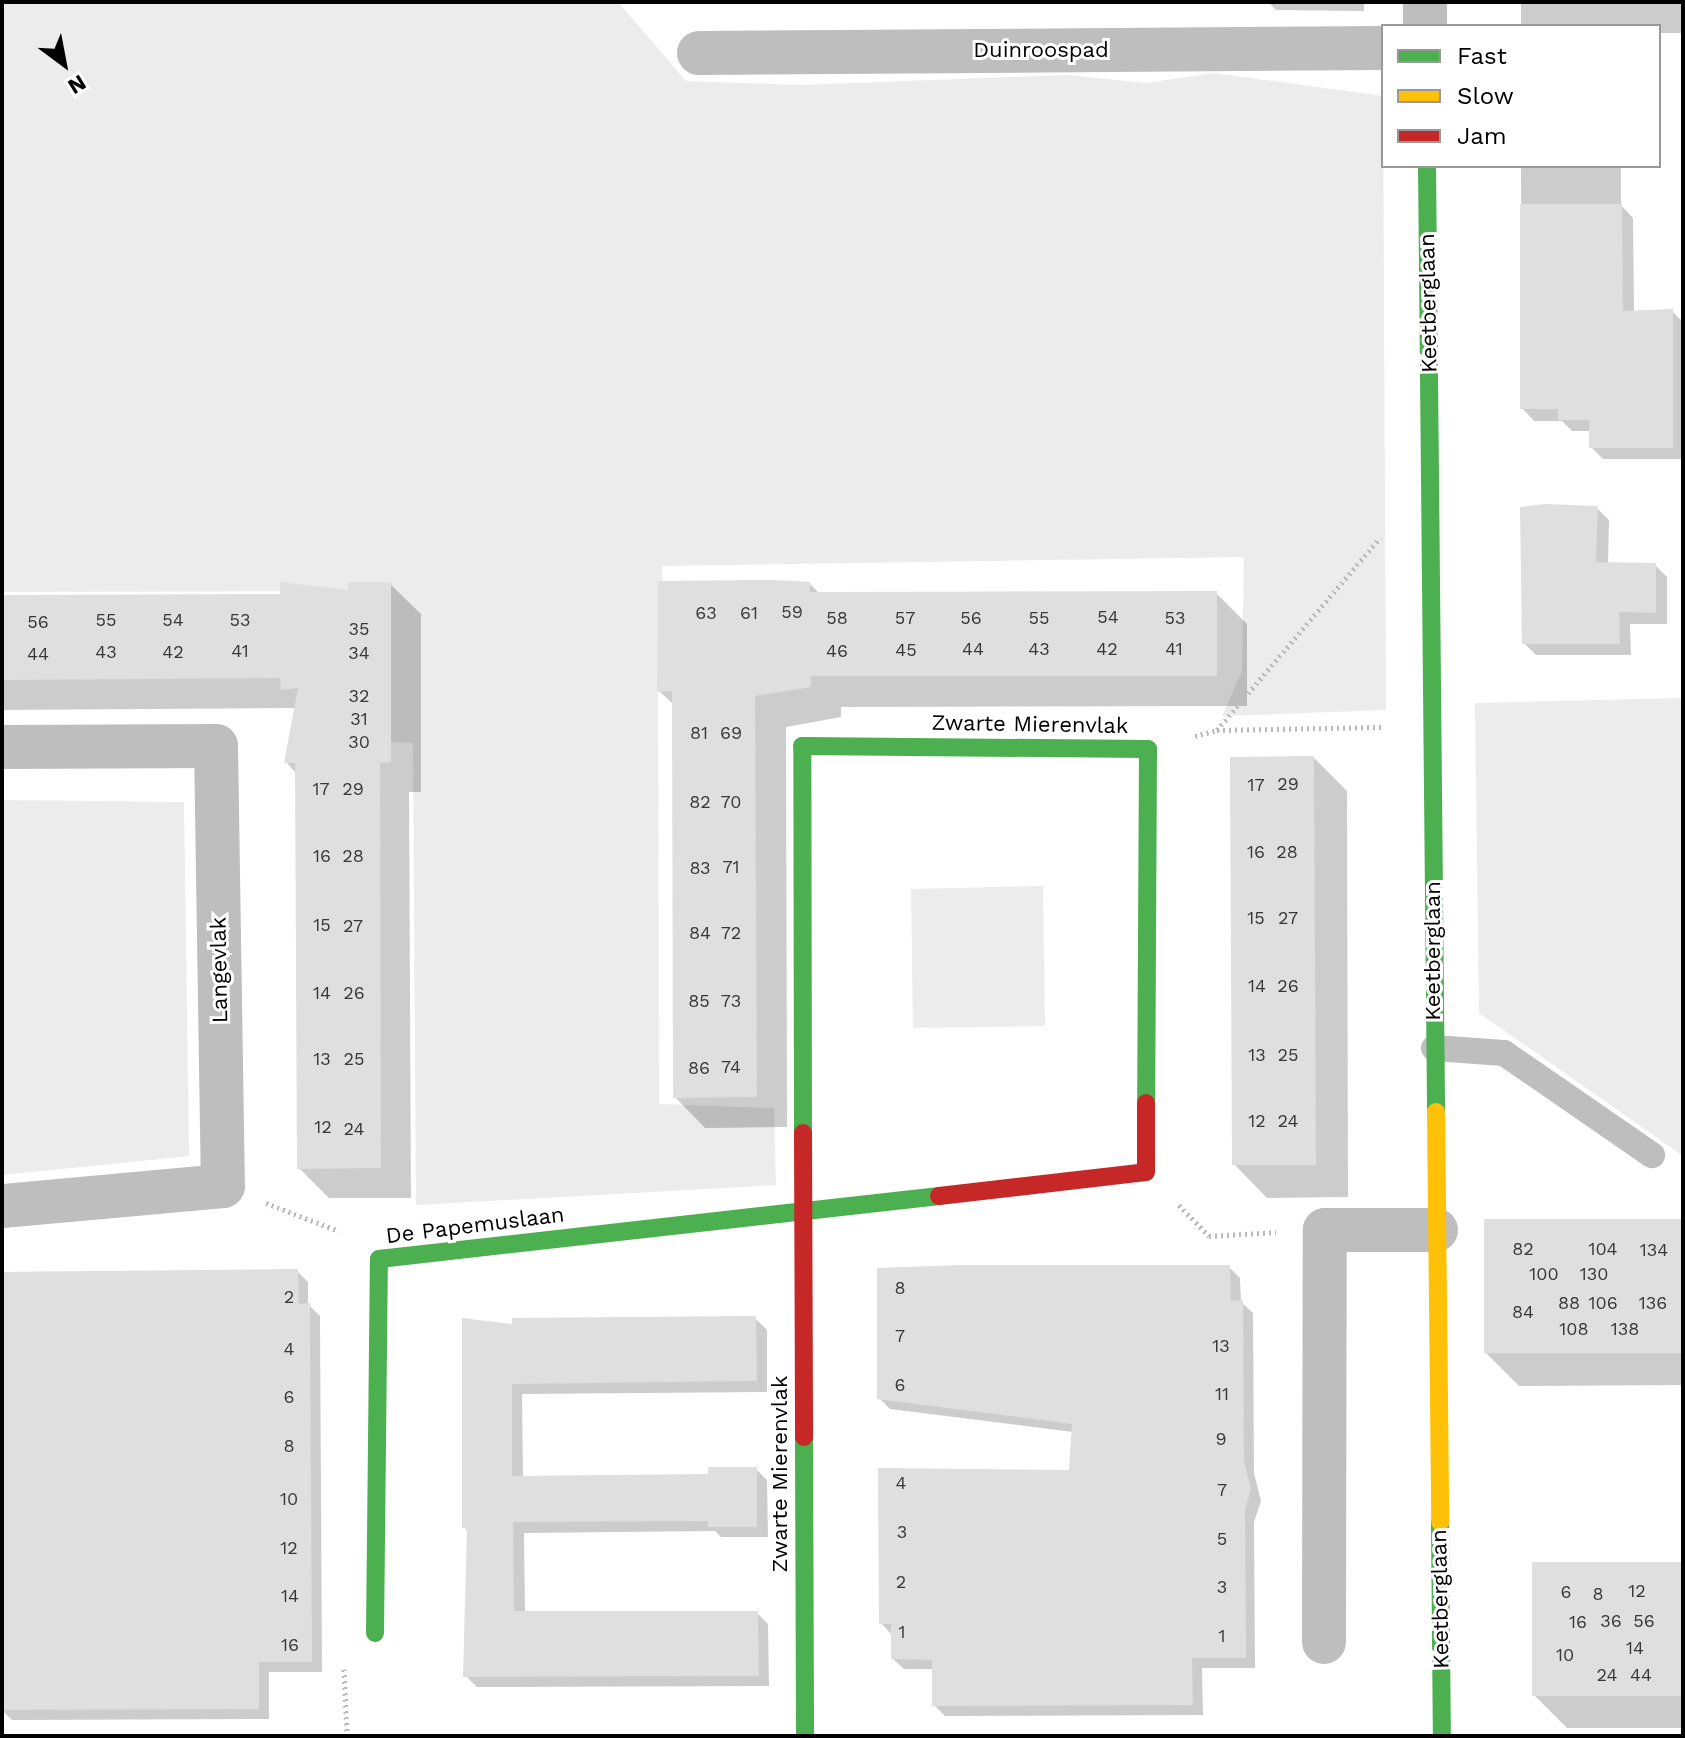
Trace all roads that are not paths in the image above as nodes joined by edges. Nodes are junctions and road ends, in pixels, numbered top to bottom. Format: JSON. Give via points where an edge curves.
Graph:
{"nodes":[{"id":1,"x":1425,"y":2,"type":"edge"},
{"id":2,"x":1425,"y":24,"type":"edge"},
{"id":3,"x":1381,"y":48,"type":"edge"},
{"id":4,"x":699,"y":53,"type":"dead end"},
{"id":5,"x":1427,"y":168,"type":"edge"},
{"id":6,"x":2,"y":747,"type":"edge"},
{"id":7,"x":1434,"y":1048,"type":"junction"},
{"id":8,"x":1652,"y":1155,"type":"dead end"},
{"id":9,"x":2,"y":1206,"type":"edge"},
{"id":10,"x":803,"y":1212,"type":"junction"},
{"id":11,"x":1436,"y":1230,"type":"junction"},
{"id":12,"x":375,"y":1633,"type":"road end"},
{"id":13,"x":1324,"y":1642,"type":"dead end"},
{"id":14,"x":805,"y":1736,"type":"edge"},
{"id":15,"x":1442,"y":1736,"type":"edge"}],
"edges":[{"from":1,"to":2,"type":"street"},
{"from":3,"to":4,"type":"street","name":"Duinroospad"},
{"from":5,"to":7,"type":"street","name":"Keetberglaan"},
{"from":6,"to":9,"type":"street","name":"Langevlak","via":[[216,746],[223,1186]]},
{"from":7,"to":8,"type":"lane","via":[[1504,1053]]},
{"from":7,"to":11,"type":"street","name":"Keetberglaan"},
{"from":10,"to":10,"type":"street","name":"Zwarte Mierenvlak","via":[[1146,1172],[1148,749],[802,746]]},
{"from":10,"to":12,"type":"street","name":"De Papemuslaan","via":[[379,1259]]},
{"from":10,"to":14,"type":"street","name":"Zwarte Mierenvlak"},
{"from":11,"to":13,"type":"street","via":[[1325,1230]]},
{"from":11,"to":15,"type":"street","name":"Keetberglaan"}]}
